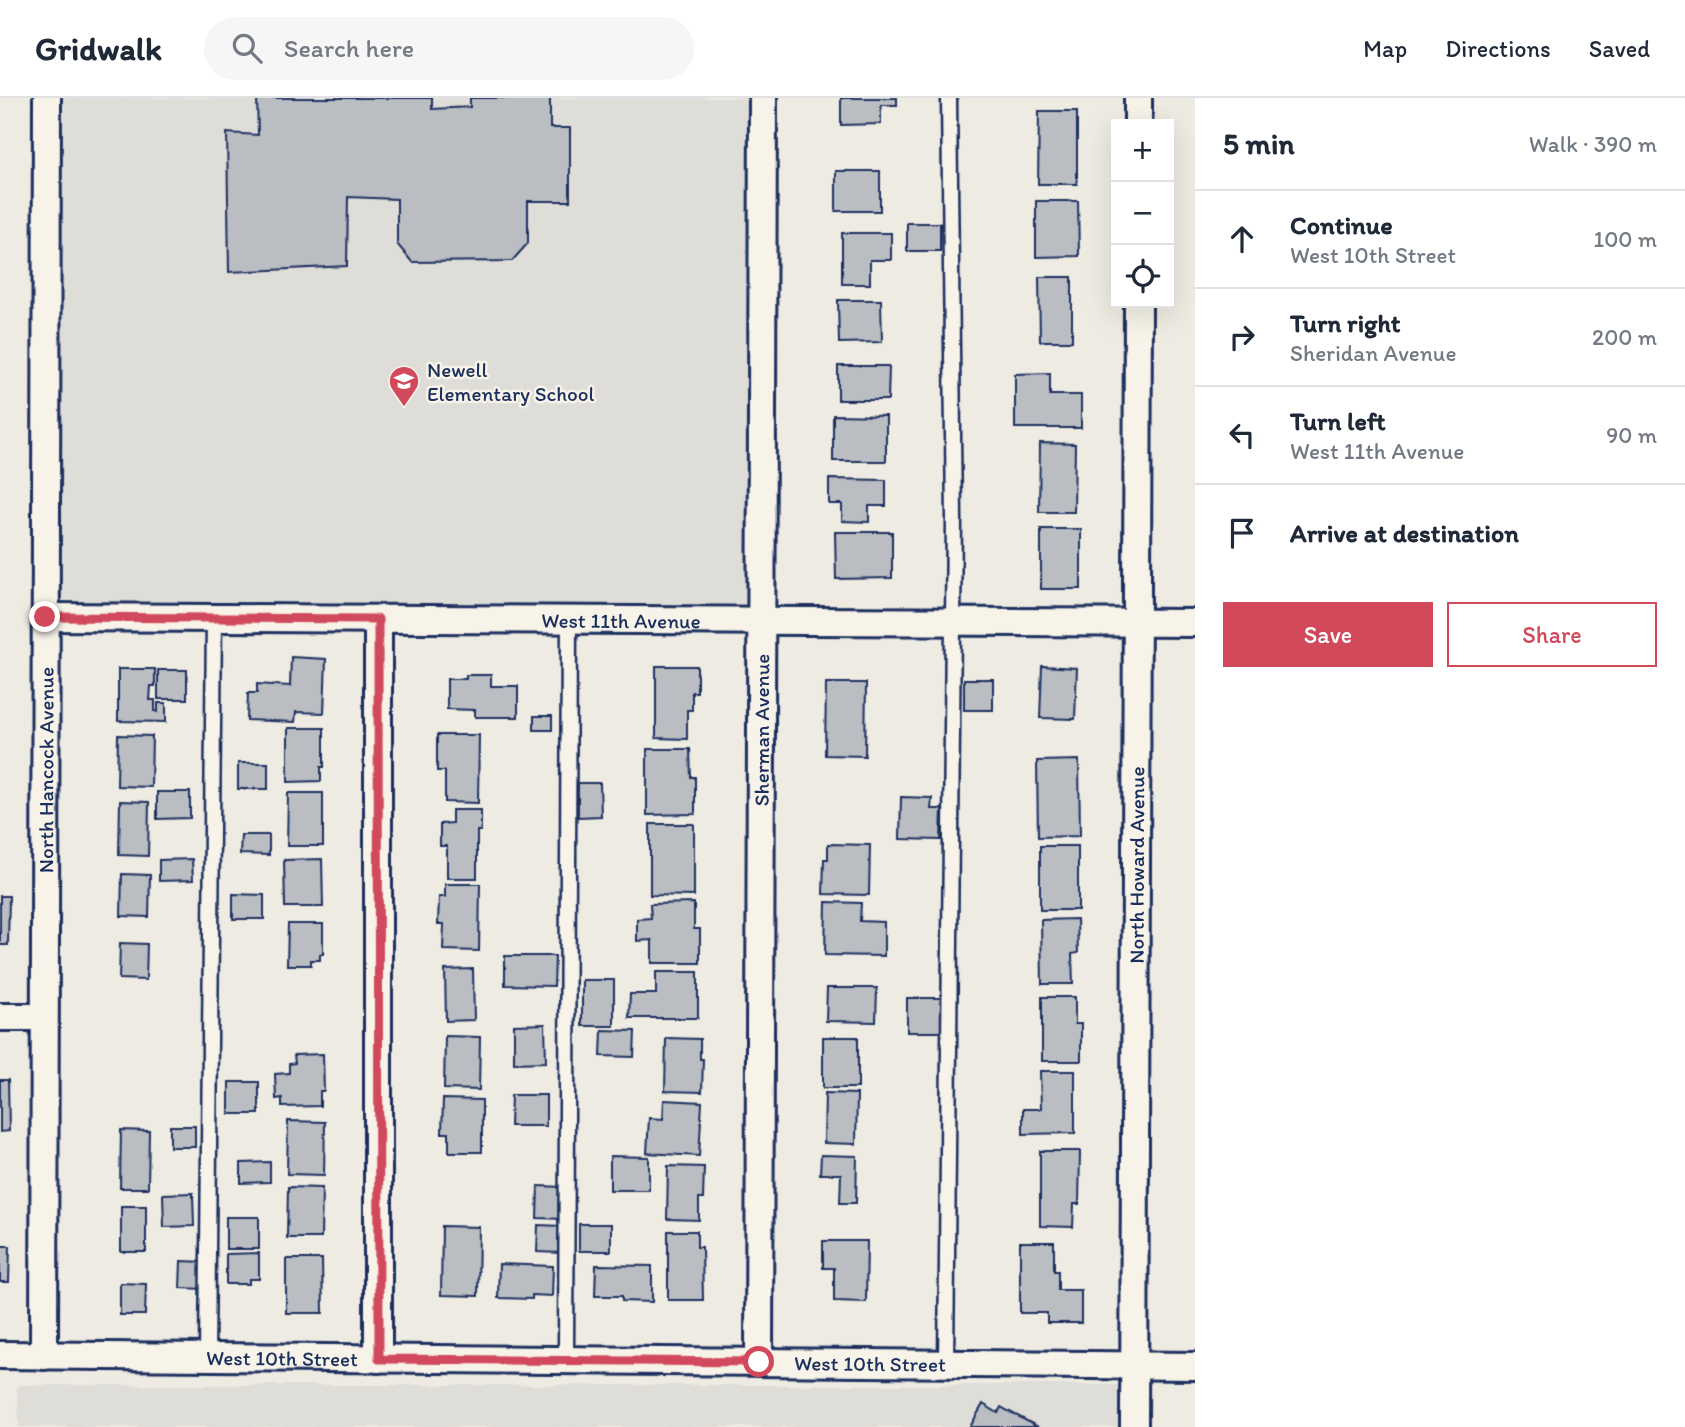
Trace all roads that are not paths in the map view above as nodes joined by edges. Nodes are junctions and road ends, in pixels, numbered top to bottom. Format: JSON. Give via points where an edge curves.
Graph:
{"nodes":[{"id":1,"x":47,"y":98,"type":"edge"},
{"id":2,"x":762,"y":98,"type":"edge"},
{"id":3,"x":949,"y":98,"type":"edge"},
{"id":4,"x":1138,"y":98,"type":"edge"},
{"id":5,"x":1138,"y":119,"type":"edge"},
{"id":6,"x":1138,"y":308,"type":"edge"},
{"id":7,"x":45,"y":617,"type":"junction"},
{"id":8,"x":214,"y":618,"type":"junction"},
{"id":9,"x":378,"y":619,"type":"junction"},
{"id":10,"x":569,"y":620,"type":"junction"},
{"id":11,"x":761,"y":621,"type":"junction"},
{"id":12,"x":953,"y":622,"type":"junction"},
{"id":13,"x":1137,"y":623,"type":"junction"},
{"id":14,"x":1195,"y":624,"type":"edge"},
{"id":15,"x":0,"y":1017,"type":"edge"},
{"id":16,"x":44,"y":1017,"type":"junction"},
{"id":17,"x":0,"y":1355,"type":"edge"},
{"id":18,"x":44,"y":1356,"type":"junction"},
{"id":19,"x":207,"y":1357,"type":"junction"},
{"id":20,"x":379,"y":1359,"type":"junction"},
{"id":21,"x":566,"y":1360,"type":"junction"},
{"id":22,"x":759,"y":1362,"type":"junction"},
{"id":23,"x":946,"y":1364,"type":"junction"},
{"id":24,"x":1134,"y":1365,"type":"junction"},
{"id":25,"x":1195,"y":1366,"type":"edge"},
{"id":26,"x":1133,"y":1427,"type":"edge"}],
"edges":[{"from":1,"to":7,"type":"street","name":"North Hancock Avenue"},
{"from":2,"to":11,"type":"street","name":"Sherman Avenue"},
{"from":3,"to":12,"type":"lane"},
{"from":4,"to":5,"type":"street"},
{"from":6,"to":13,"type":"street","name":"North Howard Avenue"},
{"from":7,"to":8,"type":"street","name":"West 11th Avenue"},
{"from":7,"to":16,"type":"street","name":"North Hancock Avenue"},
{"from":8,"to":9,"type":"street","name":"West 11th Avenue"},
{"from":8,"to":19,"type":"lane"},
{"from":9,"to":10,"type":"street","name":"West 11th Avenue"},
{"from":9,"to":20,"type":"street"},
{"from":10,"to":11,"type":"street","name":"West 11th Avenue"},
{"from":10,"to":21,"type":"lane"},
{"from":11,"to":12,"type":"street","name":"West 11th Avenue"},
{"from":11,"to":22,"type":"street","name":"Sherman Avenue"},
{"from":12,"to":13,"type":"street","name":"West 11th Avenue"},
{"from":12,"to":23,"type":"lane"},
{"from":13,"to":14,"type":"street","name":"West 11th Avenue"},
{"from":13,"to":24,"type":"street","name":"North Howard Avenue"},
{"from":15,"to":16,"type":"street"},
{"from":16,"to":18,"type":"street","name":"North Hancock Avenue"},
{"from":17,"to":18,"type":"street","name":"West 10th Street"},
{"from":18,"to":19,"type":"street","name":"West 10th Street"},
{"from":19,"to":20,"type":"street","name":"West 10th Street"},
{"from":20,"to":21,"type":"street","name":"West 10th Street"},
{"from":21,"to":22,"type":"street","name":"West 10th Street"},
{"from":22,"to":23,"type":"street","name":"West 10th Street"},
{"from":23,"to":24,"type":"street","name":"West 10th Street"},
{"from":24,"to":25,"type":"street","name":"West 10th Street"},
{"from":24,"to":26,"type":"street","name":"North Howard Avenue"}]}
